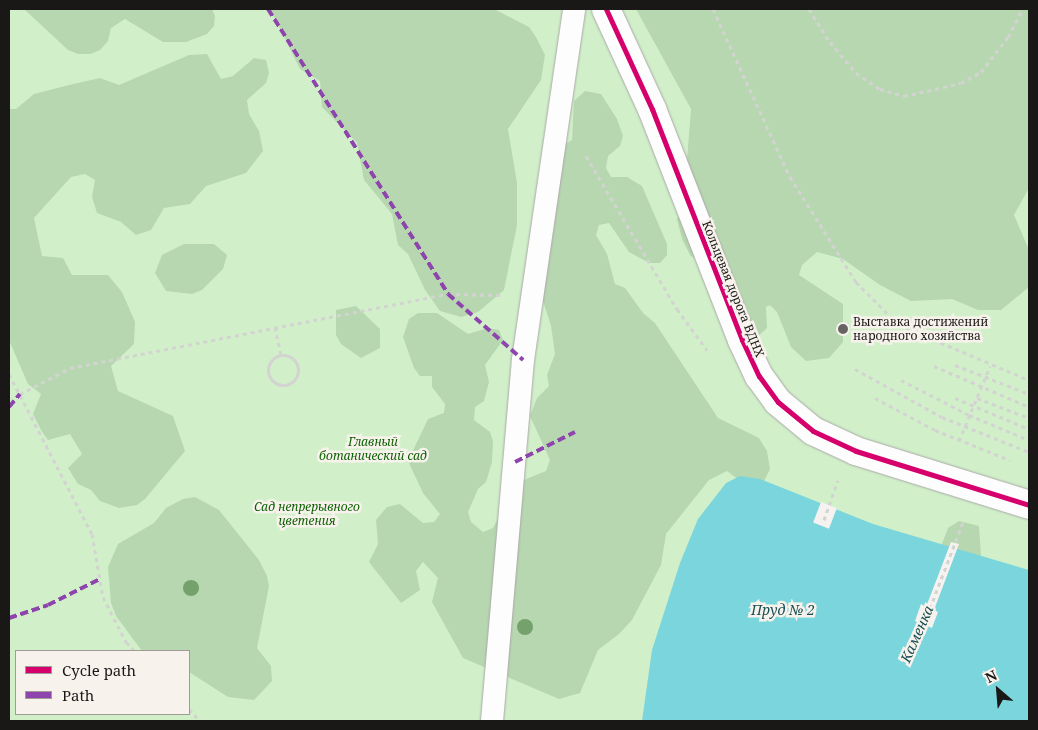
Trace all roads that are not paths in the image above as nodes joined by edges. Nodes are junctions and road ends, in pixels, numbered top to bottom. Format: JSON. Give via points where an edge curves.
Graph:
{"nodes":[{"id":1,"x":574,"y":9,"type":"edge"},
{"id":2,"x":606,"y":9,"type":"edge"},
{"id":3,"x":1029,"y":505,"type":"edge"},
{"id":4,"x":492,"y":721,"type":"edge"}],
"edges":[{"from":1,"to":4,"type":"lane","via":[[552,174],[531,296]]},
{"from":2,"to":3,"type":"street","name":"Кольцевая дорога ВДНХ","via":[[652,109],[742,340],[759,376],[778,402],[813,431],[848,448]]}]}
